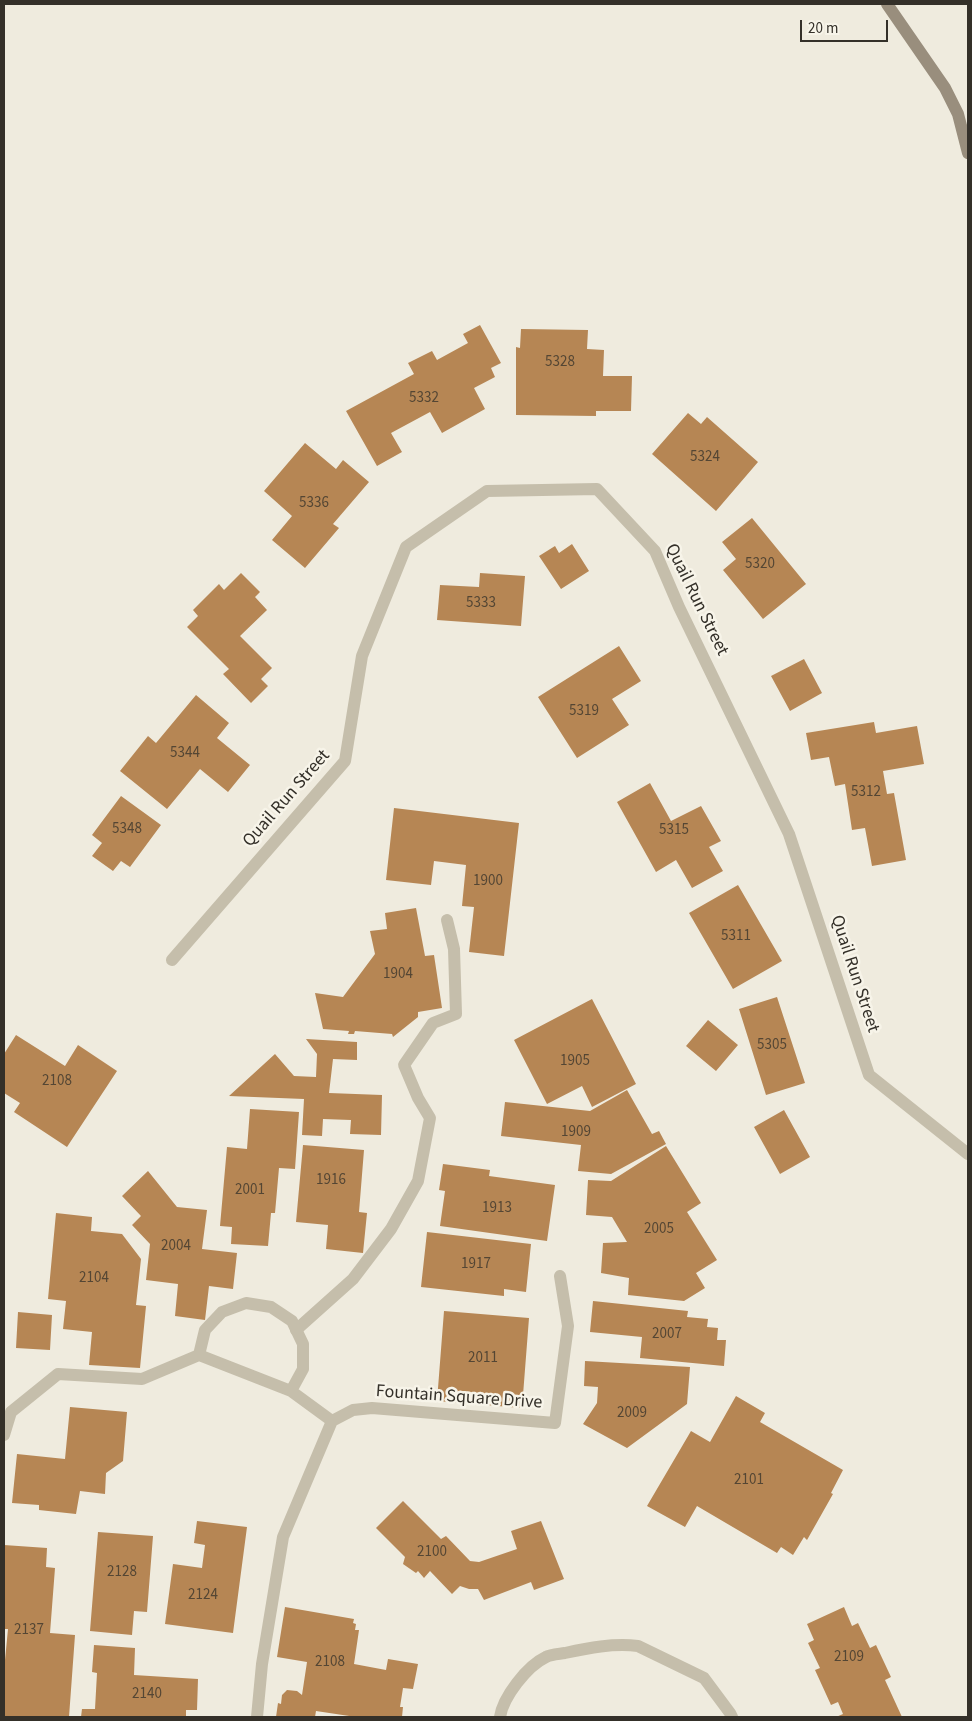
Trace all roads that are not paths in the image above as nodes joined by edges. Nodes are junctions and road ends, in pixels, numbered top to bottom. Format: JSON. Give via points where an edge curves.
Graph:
{"nodes":[{"id":1,"x":886,"y":4,"type":"edge"},
{"id":2,"x":963,"y":113,"type":"edge"},
{"id":3,"x":968,"y":153,"type":"edge"},
{"id":4,"x":447,"y":920,"type":"dead end"},
{"id":5,"x":172,"y":960,"type":"dead end"},
{"id":6,"x":968,"y":1154,"type":"edge"},
{"id":7,"x":560,"y":1276,"type":"dead end"},
{"id":8,"x":296,"y":1330,"type":"junction"},
{"id":9,"x":198,"y":1354,"type":"junction"},
{"id":10,"x":291,"y":1391,"type":"junction"},
{"id":11,"x":332,"y":1421,"type":"junction"},
{"id":12,"x":4,"y":1435,"type":"edge"},
{"id":13,"x":257,"y":1717,"type":"edge"},
{"id":14,"x":500,"y":1717,"type":"edge"},
{"id":15,"x":732,"y":1717,"type":"edge"}],
"edges":[{"from":1,"to":2,"type":"street"},
{"from":2,"to":3,"type":"street"},
{"from":4,"to":8,"type":"street","via":[[454,949],[456,1014],[434,1023],[404,1065],[430,1118],[418,1181],[391,1229],[353,1278]]},
{"from":5,"to":6,"type":"street","name":"Quail Run Street","via":[[346,761],[362,656],[406,547],[488,491],[597,490],[655,550],[679,607],[789,834],[869,1075]]},
{"from":7,"to":11,"type":"street","name":"Fountain Square Drive","via":[[568,1326],[555,1423],[372,1408],[353,1410]]},
{"from":8,"to":9,"type":"street","via":[[292,1321],[271,1307],[246,1303],[222,1312],[205,1330]]},
{"from":8,"to":10,"type":"street","via":[[303,1344],[303,1369]]},
{"from":9,"to":10,"type":"street"},
{"from":9,"to":12,"type":"street","via":[[142,1379],[58,1374],[11,1412]]},
{"from":10,"to":11,"type":"street"},
{"from":11,"to":13,"type":"street","via":[[283,1537],[262,1664]]},
{"from":14,"to":15,"type":"street","via":[[501,1708],[514,1687],[546,1657],[590,1648],[629,1645],[638,1646],[704,1678]]}]}
